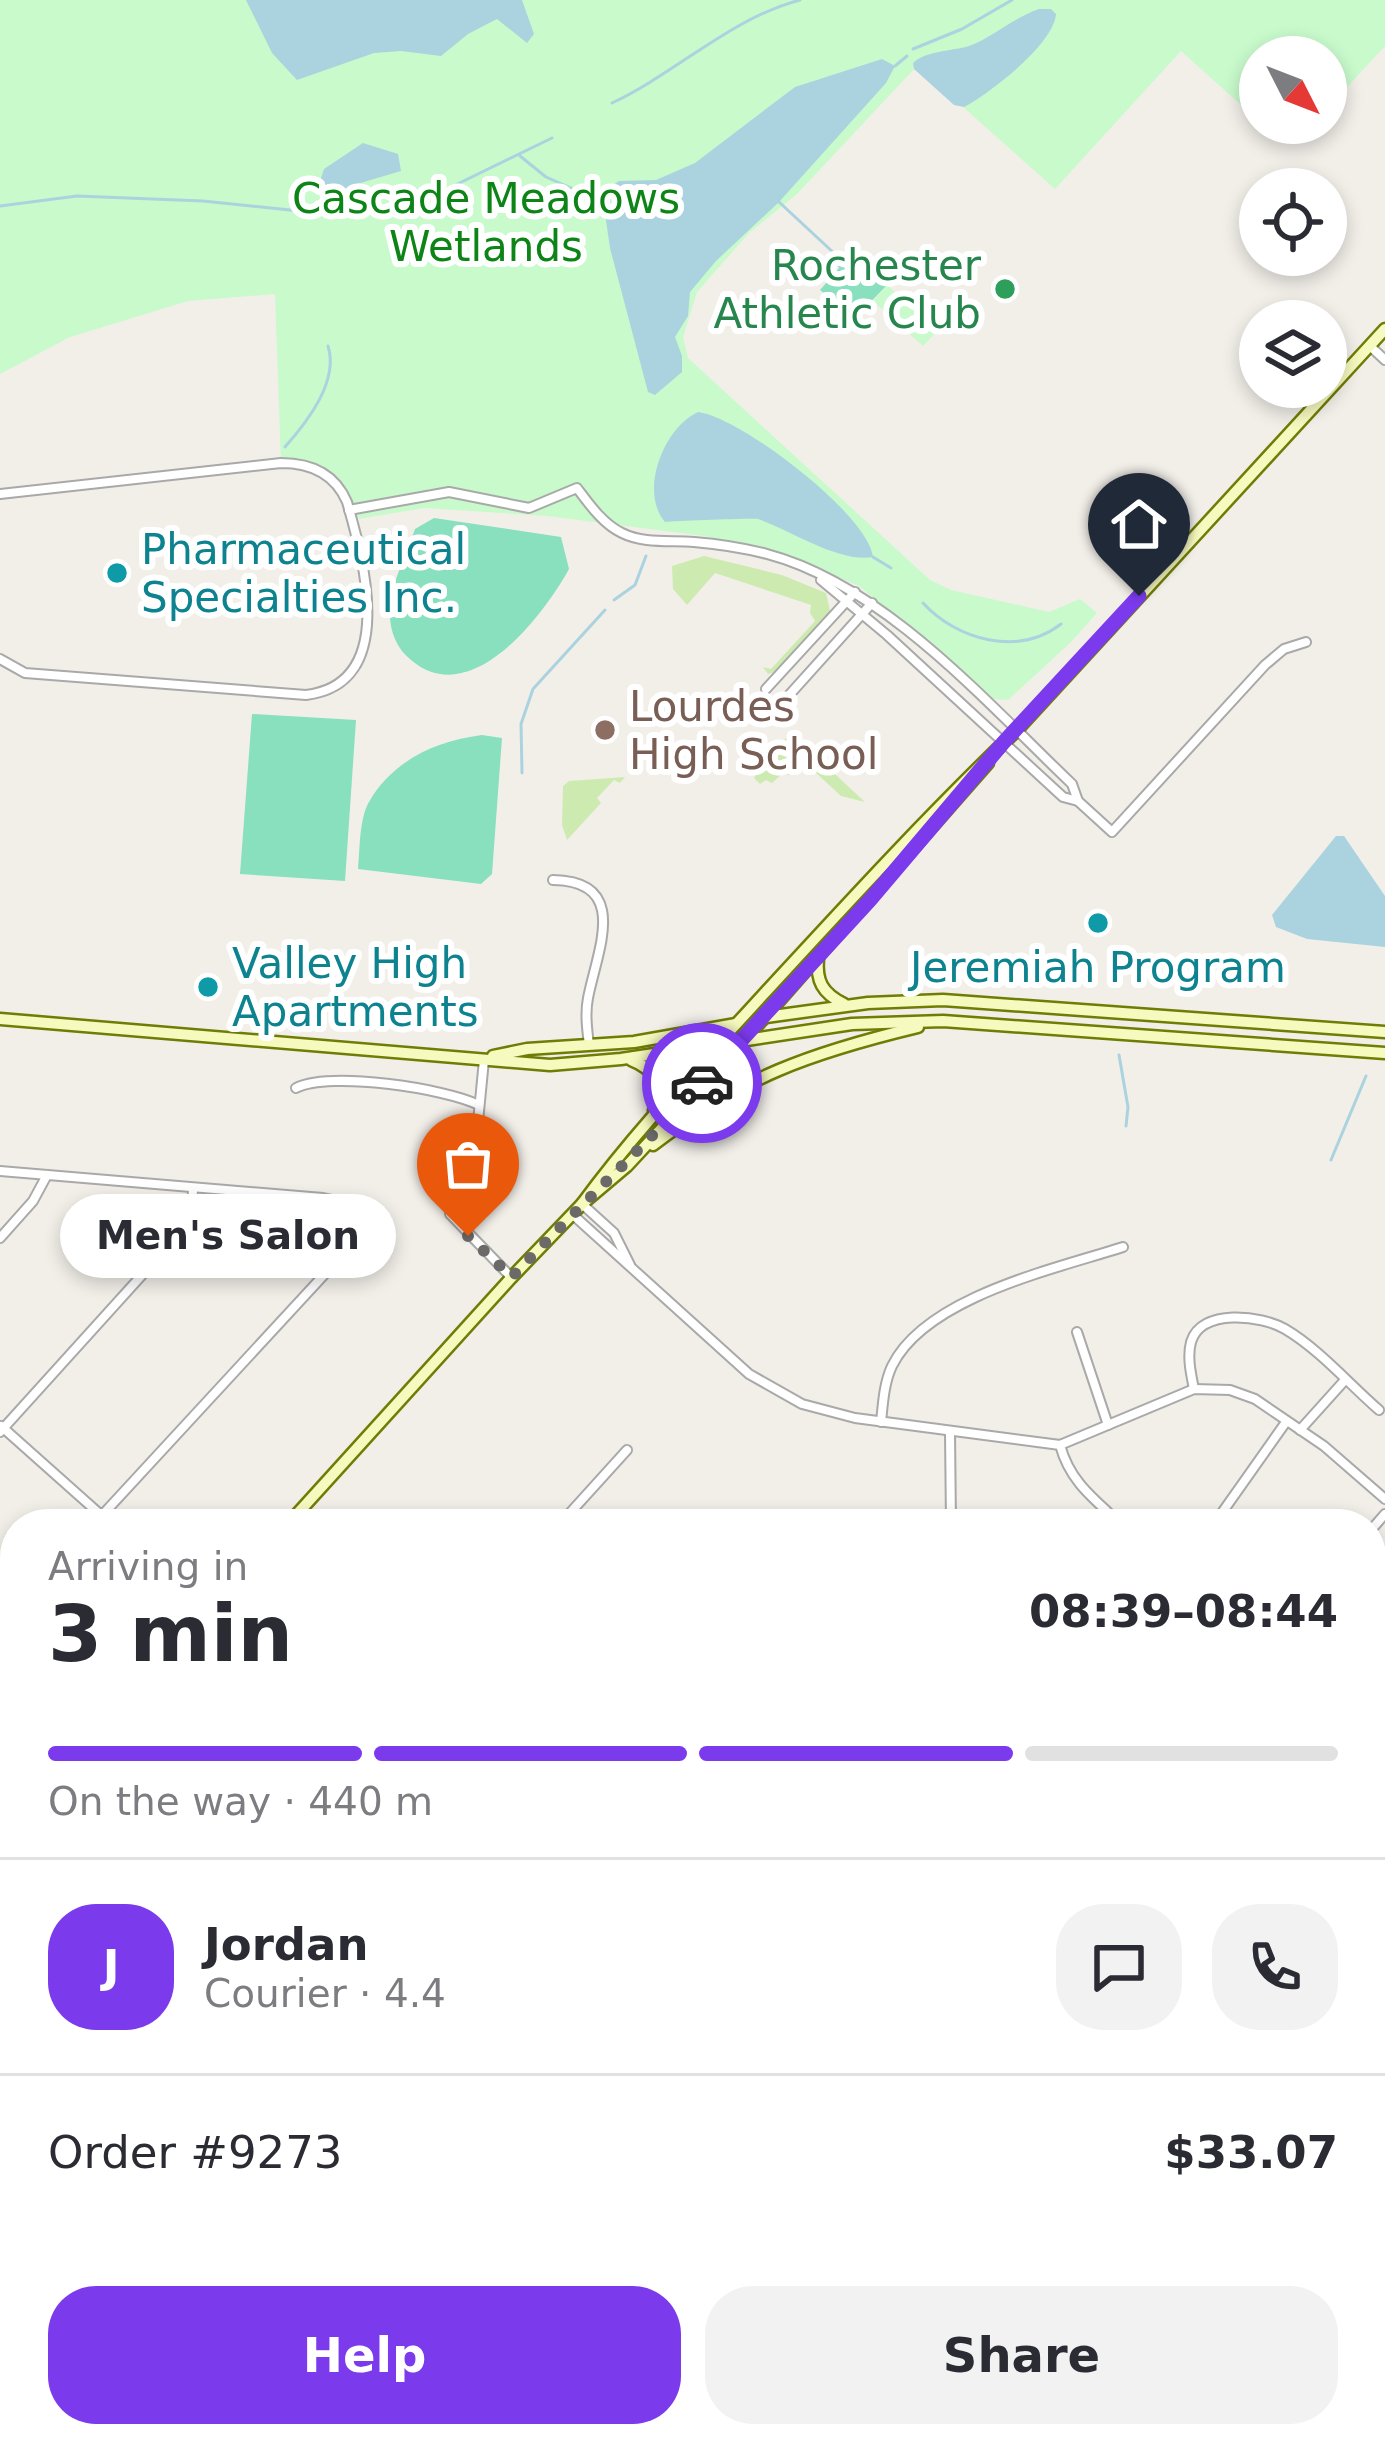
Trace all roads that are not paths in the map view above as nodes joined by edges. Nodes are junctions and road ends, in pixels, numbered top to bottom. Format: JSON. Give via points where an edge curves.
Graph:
{"nodes":[{"id":1,"x":1385,"y":329,"type":"edge"},
{"id":2,"x":1370,"y":346,"type":"junction"},
{"id":3,"x":1385,"y":360,"type":"edge"},
{"id":4,"x":0,"y":494,"type":"edge"},
{"id":5,"x":349,"y":510,"type":"junction"},
{"id":6,"x":800,"y":566,"type":"junction"},
{"id":7,"x":855,"y":592,"type":"junction"},
{"id":8,"x":847,"y":601,"type":"junction"},
{"id":9,"x":872,"y":603,"type":"junction"},
{"id":10,"x":862,"y":615,"type":"junction"},
{"id":11,"x":1306,"y":642,"type":"dead end"},
{"id":12,"x":0,"y":659,"type":"edge"},
{"id":13,"x":766,"y":689,"type":"dead end"},
{"id":14,"x":782,"y":703,"type":"dead end"},
{"id":15,"x":1016,"y":731,"type":"junction"},
{"id":16,"x":1003,"y":743,"type":"junction"},
{"id":17,"x":1078,"y":801,"type":"junction"},
{"id":18,"x":554,"y":880,"type":"dead end"},
{"id":19,"x":818,"y":958,"type":"junction"},
{"id":20,"x":847,"y":1006,"type":"junction"},
{"id":21,"x":764,"y":1018,"type":"junction"},
{"id":22,"x":0,"y":1019,"type":"edge"},
{"id":23,"x":943,"y":1021,"type":"junction"},
{"id":24,"x":736,"y":1024,"type":"junction"},
{"id":25,"x":1385,"y":1032,"type":"edge"},
{"id":26,"x":743,"y":1038,"type":"junction"},
{"id":27,"x":589,"y":1045,"type":"junction"},
{"id":28,"x":718,"y":1045,"type":"junction"},
{"id":29,"x":1385,"y":1052,"type":"edge"},
{"id":30,"x":484,"y":1058,"type":"junction"},
{"id":31,"x":621,"y":1059,"type":"junction"},
{"id":32,"x":296,"y":1088,"type":"dead end"},
{"id":33,"x":479,"y":1105,"type":"junction"},
{"id":34,"x":643,"y":1126,"type":"junction"},
{"id":35,"x":627,"y":1166,"type":"junction"},
{"id":36,"x":0,"y":1171,"type":"edge"},
{"id":37,"x":47,"y":1175,"type":"junction"},
{"id":38,"x":194,"y":1188,"type":"junction"},
{"id":39,"x":582,"y":1204,"type":"junction"},
{"id":40,"x":572,"y":1214,"type":"junction"},
{"id":41,"x":0,"y":1238,"type":"edge"},
{"id":42,"x":1123,"y":1246,"type":"dead end"},
{"id":43,"x":631,"y":1267,"type":"junction"},
{"id":44,"x":512,"y":1277,"type":"junction"},
{"id":45,"x":1077,"y":1333,"type":"dead end"},
{"id":46,"x":1345,"y":1380,"type":"junction"},
{"id":47,"x":1194,"y":1389,"type":"junction"},
{"id":48,"x":1379,"y":1410,"type":"dead end"},
{"id":49,"x":881,"y":1422,"type":"junction"},
{"id":50,"x":1286,"y":1422,"type":"junction"},
{"id":51,"x":1108,"y":1425,"type":"junction"},
{"id":52,"x":1,"y":1429,"type":"edge"},
{"id":53,"x":1300,"y":1430,"type":"junction"},
{"id":54,"x":950,"y":1432,"type":"junction"},
{"id":55,"x":1060,"y":1445,"type":"junction"},
{"id":56,"x":627,"y":1450,"type":"dead end"},
{"id":57,"x":1385,"y":1499,"type":"edge"},
{"id":58,"x":86,"y":1509,"type":"edge"},
{"id":59,"x":108,"y":1509,"type":"edge"},
{"id":60,"x":302,"y":1509,"type":"edge"},
{"id":61,"x":574,"y":1509,"type":"edge"},
{"id":62,"x":951,"y":1509,"type":"edge"},
{"id":63,"x":1104,"y":1509,"type":"edge"},
{"id":64,"x":1225,"y":1509,"type":"edge"}],
"edges":[{"from":1,"to":2,"type":"main road"},
{"from":2,"to":3,"type":"street"},
{"from":2,"to":15,"type":"main road"},
{"from":4,"to":5,"type":"street","via":[[296,463],[333,479]]},
{"from":5,"to":6,"type":"street","via":[[449,492],[529,508],[577,488],[620,532]]},
{"from":5,"to":12,"type":"street","via":[[368,623],[352,670],[327,691],[25,673]]},
{"from":6,"to":7,"type":"street"},
{"from":6,"to":8,"type":"street"},
{"from":7,"to":8,"type":"street"},
{"from":7,"to":9,"type":"street"},
{"from":8,"to":10,"type":"street"},
{"from":8,"to":13,"type":"street"},
{"from":9,"to":10,"type":"street"},
{"from":9,"to":15,"type":"street"},
{"from":10,"to":14,"type":"street"},
{"from":10,"to":16,"type":"street"},
{"from":11,"to":17,"type":"street","via":[[1265,665],[1112,832]]},
{"from":15,"to":16,"type":"main road"},
{"from":15,"to":17,"type":"street","via":[[1072,784]]},
{"from":16,"to":17,"type":"street","via":[[1063,797]]},
{"from":16,"to":19,"type":"main road"},
{"from":16,"to":24,"type":"main road"},
{"from":18,"to":27,"type":"street","via":[[587,887],[603,911],[586,1001]]},
{"from":19,"to":20,"type":"main road","via":[[823,990]]},
{"from":19,"to":21,"type":"main road"},
{"from":20,"to":21,"type":"main road"},
{"from":20,"to":25,"type":"main road","via":[[973,1001]]},
{"from":21,"to":24,"type":"main road"},
{"from":21,"to":26,"type":"main road"},
{"from":22,"to":30,"type":"main road"},
{"from":23,"to":26,"type":"main road"},
{"from":23,"to":29,"type":"main road"},
{"from":23,"to":35,"type":"main road","via":[[758,1076]]},
{"from":24,"to":27,"type":"main road"},
{"from":24,"to":28,"type":"main road"},
{"from":26,"to":28,"type":"main road"},
{"from":26,"to":35,"type":"main road"},
{"from":27,"to":30,"type":"main road"},
{"from":28,"to":31,"type":"main road"},
{"from":28,"to":34,"type":"main road"},
{"from":30,"to":31,"type":"main road","via":[[550,1065]]},
{"from":30,"to":33,"type":"street"},
{"from":31,"to":34,"type":"main road","via":[[644,1066],[658,1082]]},
{"from":32,"to":33,"type":"street","via":[[321,1080],[434,1090]]},
{"from":33,"to":44,"type":"street","via":[[476,1142],[454,1184],[450,1214]]},
{"from":34,"to":39,"type":"main road"},
{"from":35,"to":39,"type":"main road"},
{"from":36,"to":37,"type":"street"},
{"from":37,"to":38,"type":"street"},
{"from":37,"to":41,"type":"street"},
{"from":38,"to":52,"type":"street","via":[[180,1233]]},
{"from":38,"to":59,"type":"street","via":[[347,1203],[358,1238]]},
{"from":39,"to":40,"type":"main road"},
{"from":39,"to":43,"type":"street","via":[[614,1233]]},
{"from":40,"to":43,"type":"street"},
{"from":40,"to":44,"type":"main road"},
{"from":42,"to":49,"type":"street","via":[[1000,1289],[925,1326],[893,1364]]},
{"from":43,"to":49,"type":"street","via":[[766,1385],[832,1414]]},
{"from":44,"to":60,"type":"main road"},
{"from":45,"to":51,"type":"street"},
{"from":46,"to":47,"type":"street","via":[[1284,1328],[1222,1319],[1192,1339]]},
{"from":46,"to":48,"type":"street"},
{"from":46,"to":53,"type":"street"},
{"from":47,"to":50,"type":"street","via":[[1243,1394]]},
{"from":47,"to":51,"type":"street"},
{"from":49,"to":54,"type":"street"},
{"from":50,"to":53,"type":"street"},
{"from":50,"to":64,"type":"street"},
{"from":51,"to":55,"type":"street"},
{"from":52,"to":58,"type":"street"},
{"from":53,"to":57,"type":"street"},
{"from":54,"to":55,"type":"street"},
{"from":54,"to":62,"type":"street"},
{"from":55,"to":63,"type":"street","via":[[1078,1486]]},
{"from":56,"to":61,"type":"street"}]}
